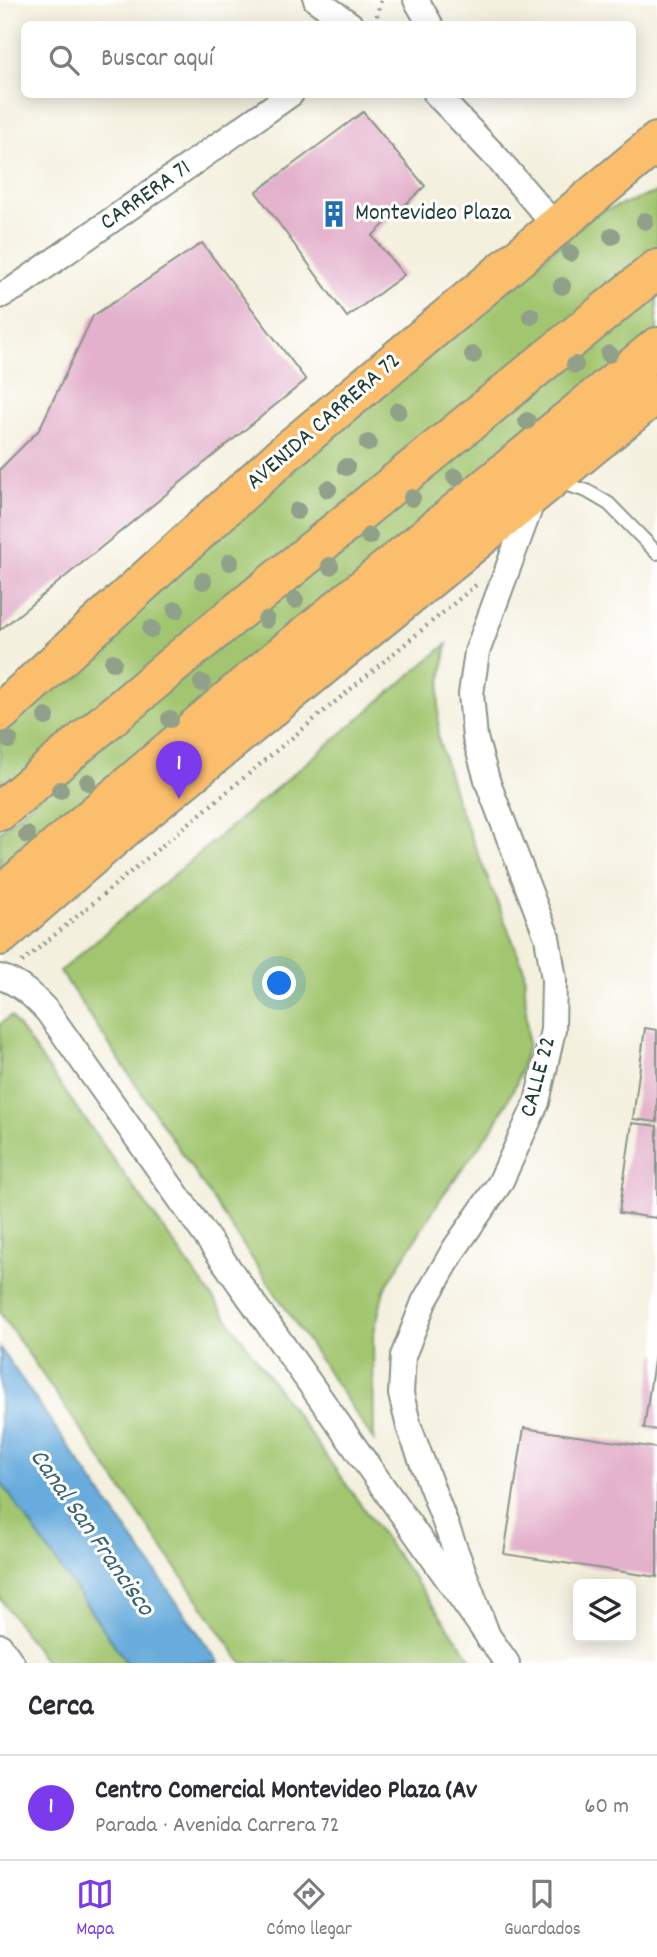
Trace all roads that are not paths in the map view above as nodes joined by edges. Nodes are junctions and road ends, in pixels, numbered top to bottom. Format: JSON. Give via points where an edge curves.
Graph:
{"nodes":[{"id":1,"x":316,"y":0,"type":"edge"},
{"id":2,"x":416,"y":0,"type":"edge"},
{"id":3,"x":345,"y":21,"type":"edge"},
{"id":4,"x":428,"y":21,"type":"edge"},
{"id":5,"x":285,"y":98,"type":"edge"},
{"id":6,"x":440,"y":98,"type":"edge"},
{"id":7,"x":657,"y":142,"type":"edge"},
{"id":8,"x":657,"y":172,"type":"edge"},
{"id":9,"x":597,"y":193,"type":"junction"},
{"id":10,"x":556,"y":227,"type":"junction"},
{"id":11,"x":657,"y":269,"type":"edge"},
{"id":12,"x":0,"y":296,"type":"edge"},
{"id":13,"x":657,"y":348,"type":"edge"},
{"id":14,"x":657,"y":393,"type":"edge"},
{"id":15,"x":543,"y":487,"type":"junction"},
{"id":16,"x":656,"y":550,"type":"edge"},
{"id":17,"x":0,"y":713,"type":"edge"},
{"id":18,"x":187,"y":778,"type":"junction"},
{"id":19,"x":130,"y":783,"type":"junction"},
{"id":20,"x":0,"y":811,"type":"edge"},
{"id":21,"x":0,"y":896,"type":"edge"},
{"id":22,"x":0,"y":936,"type":"edge"},
{"id":23,"x":2,"y":977,"type":"edge"},
{"id":24,"x":489,"y":1639,"type":"junction"},
{"id":25,"x":0,"y":1646,"type":"edge"},
{"id":26,"x":12,"y":1663,"type":"edge"},
{"id":27,"x":507,"y":1663,"type":"edge"}],
"edges":[{"from":1,"to":3,"type":"street"},
{"from":2,"to":4,"type":"street"},
{"from":5,"to":12,"type":"street","name":"CARRERA 71"},
{"from":6,"to":10,"type":"street"},
{"from":7,"to":9,"type":"highway","name":"AVENIDA CARRERA 72"},
{"from":8,"to":9,"type":"highway"},
{"from":9,"to":10,"type":"highway","name":"AVENIDA CARRERA 72"},
{"from":10,"to":17,"type":"highway","name":"AVENIDA CARRERA 72","via":[[284,454]]},
{"from":11,"to":20,"type":"highway"},
{"from":13,"to":19,"type":"highway"},
{"from":14,"to":15,"type":"highway"},
{"from":15,"to":16,"type":"lane","via":[[587,491],[609,504]]},
{"from":15,"to":18,"type":"highway"},
{"from":15,"to":24,"type":"street","name":"CALLE 22","via":[[477,652],[471,694],[475,738],[488,783],[547,937],[554,979],[553,1030],[537,1102],[500,1183],[424,1302],[403,1356],[401,1394],[409,1427]]},
{"from":18,"to":19,"type":"highway"},
{"from":18,"to":22,"type":"highway"},
{"from":19,"to":21,"type":"highway"},
{"from":23,"to":24,"type":"street","name":"CALLE 22","via":[[48,1012]]},
{"from":24,"to":27,"type":"street","name":"CALLE 22"},
{"from":25,"to":26,"type":"street"}]}
